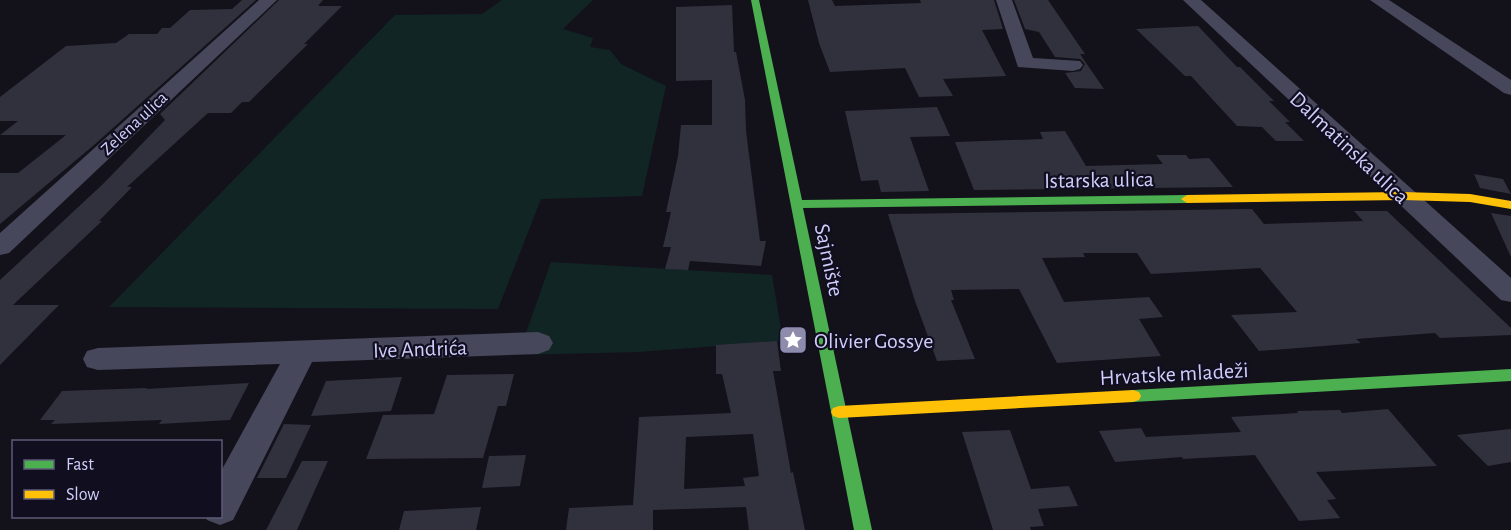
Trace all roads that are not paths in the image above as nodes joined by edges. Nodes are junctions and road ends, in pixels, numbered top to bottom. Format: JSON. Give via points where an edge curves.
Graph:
{"nodes":[{"id":1,"x":269,"y":0,"type":"edge"},
{"id":2,"x":755,"y":0,"type":"edge"},
{"id":3,"x":1004,"y":0,"type":"edge"},
{"id":4,"x":1191,"y":0,"type":"edge"},
{"id":5,"x":1378,"y":0,"type":"edge"},
{"id":6,"x":1073,"y":65,"type":"dead end"},
{"id":7,"x":1511,"y":89,"type":"edge"},
{"id":8,"x":1402,"y":196,"type":"junction"},
{"id":9,"x":796,"y":204,"type":"junction"},
{"id":10,"x":1511,"y":205,"type":"edge"},
{"id":11,"x":0,"y":247,"type":"edge"},
{"id":12,"x":1511,"y":293,"type":"edge"},
{"id":13,"x":538,"y":343,"type":"dead end"},
{"id":14,"x":303,"y":352,"type":"junction"},
{"id":15,"x":98,"y":359,"type":"dead end"},
{"id":16,"x":1511,"y":375,"type":"edge"},
{"id":17,"x":840,"y":412,"type":"junction"},
{"id":18,"x":222,"y":505,"type":"edge"},
{"id":19,"x":863,"y":530,"type":"edge"}],
"edges":[{"from":1,"to":11,"type":"street","name":"Zelena ulica"},
{"from":2,"to":9,"type":"street","name":"Sajmište"},
{"from":3,"to":6,"type":"street","via":[[1025,63]]},
{"from":4,"to":8,"type":"street","name":"Dalmatinska ulica"},
{"from":5,"to":7,"type":"street"},
{"from":8,"to":9,"type":"street","name":"Istarska ulica"},
{"from":8,"to":10,"type":"street","name":"Istarska ulica","via":[[1470,198]]},
{"from":8,"to":12,"type":"street","name":"Dalmatinska ulica"},
{"from":9,"to":17,"type":"street","name":"Sajmište"},
{"from":13,"to":14,"type":"street","name":"Ive Andrića"},
{"from":14,"to":15,"type":"street","name":"Ive Andrića"},
{"from":14,"to":18,"type":"street"},
{"from":16,"to":17,"type":"street","name":"Hrvatske mladeži"},
{"from":17,"to":19,"type":"street","name":"Sajmište"}]}
